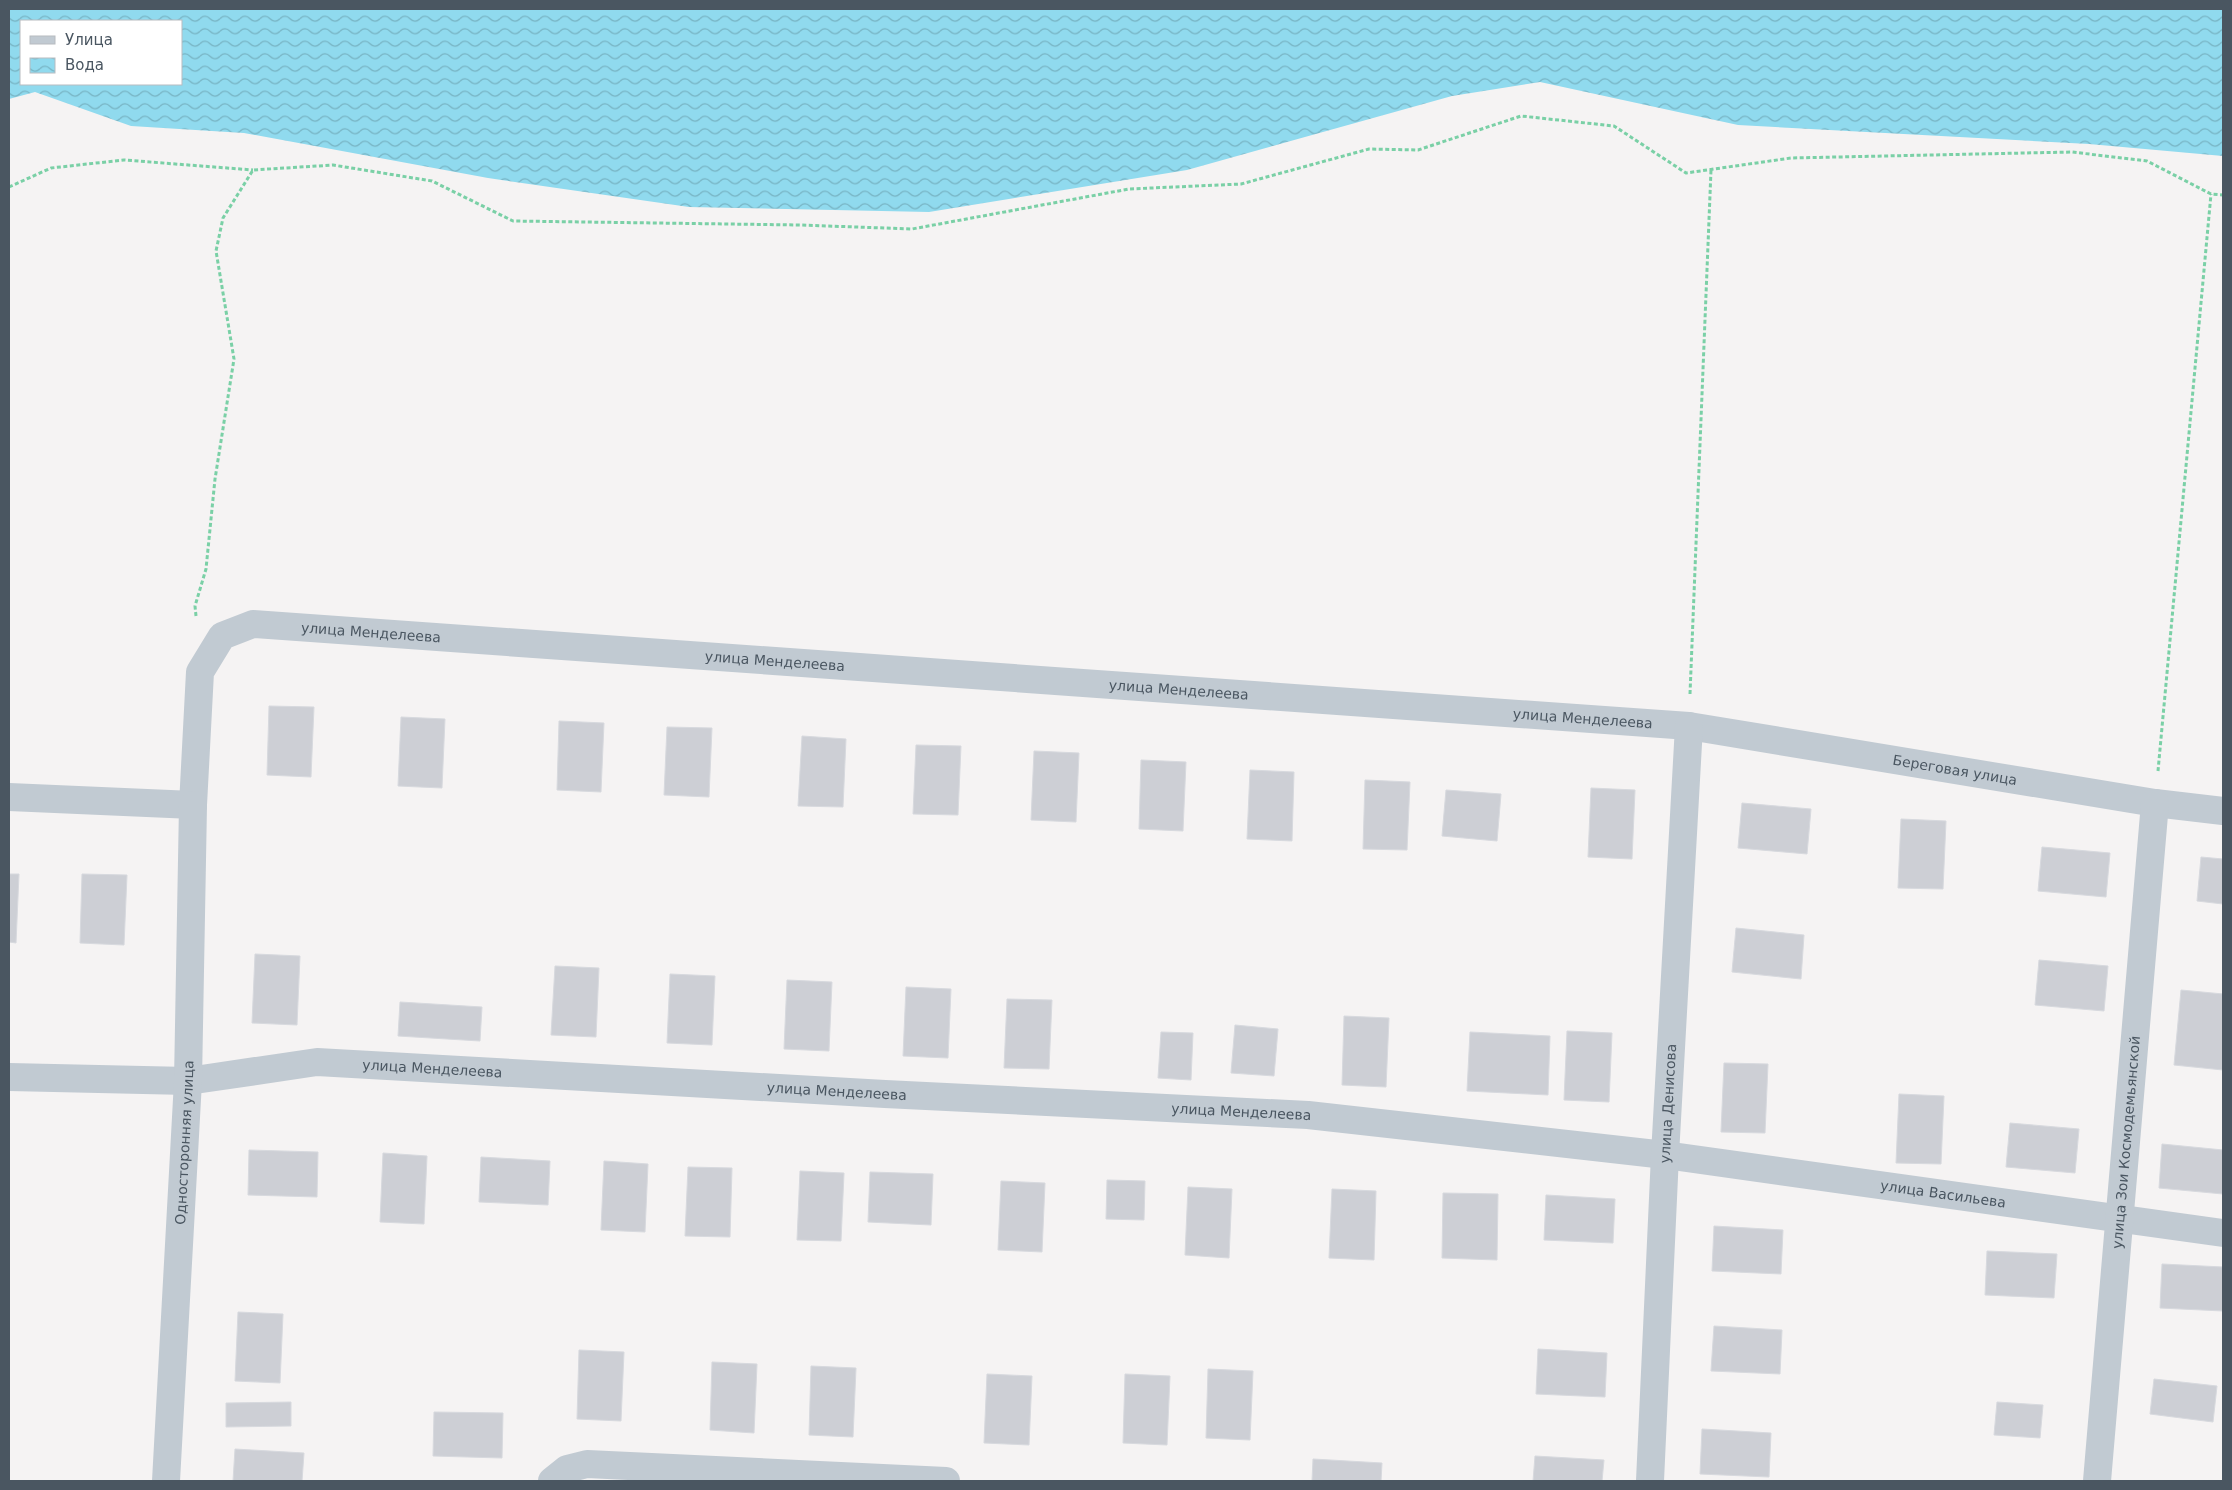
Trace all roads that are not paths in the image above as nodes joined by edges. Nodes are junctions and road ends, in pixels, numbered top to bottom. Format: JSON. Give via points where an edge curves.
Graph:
{"nodes":[{"id":1,"x":1689,"y":726,"type":"junction"},
{"id":2,"x":9,"y":797,"type":"edge"},
{"id":3,"x":2155,"y":803,"type":"junction"},
{"id":4,"x":193,"y":805,"type":"junction"},
{"id":5,"x":2223,"y":812,"type":"edge"},
{"id":6,"x":9,"y":1077,"type":"edge"},
{"id":7,"x":188,"y":1081,"type":"junction"},
{"id":8,"x":1665,"y":1155,"type":"junction"},
{"id":9,"x":2119,"y":1217,"type":"junction"},
{"id":10,"x":2223,"y":1232,"type":"edge"},
{"id":11,"x":166,"y":1481,"type":"edge"},
{"id":12,"x":552,"y":1481,"type":"edge"},
{"id":13,"x":946,"y":1481,"type":"edge"},
{"id":14,"x":1650,"y":1481,"type":"edge"},
{"id":15,"x":2097,"y":1481,"type":"edge"}],
"edges":[{"from":1,"to":3,"type":"street","name":"Береговая улица"},
{"from":1,"to":4,"type":"street","name":"улица Менделеева","via":[[253,624],[222,636],[200,672]]},
{"from":1,"to":8,"type":"street","name":"улица Денисова"},
{"from":2,"to":4,"type":"street"},
{"from":3,"to":5,"type":"street","name":"Береговая улица"},
{"from":3,"to":9,"type":"street","name":"улица Зои Космодемьянской"},
{"from":4,"to":7,"type":"street","name":"Односторонняя улица"},
{"from":6,"to":7,"type":"street","name":"улица Менделеева"},
{"from":7,"to":8,"type":"street","name":"улица Менделеева","via":[[317,1062],[1308,1115]]},
{"from":7,"to":11,"type":"street","name":"Односторонняя улица"},
{"from":8,"to":9,"type":"street","name":"улица Васильева"},
{"from":8,"to":14,"type":"street","name":"улица Денисова"},
{"from":9,"to":10,"type":"street","name":"улица Васильева"},
{"from":9,"to":15,"type":"street","name":"улица Зои Космодемьянской"},
{"from":12,"to":13,"type":"street","via":[[567,1469],[587,1464]]}]}
